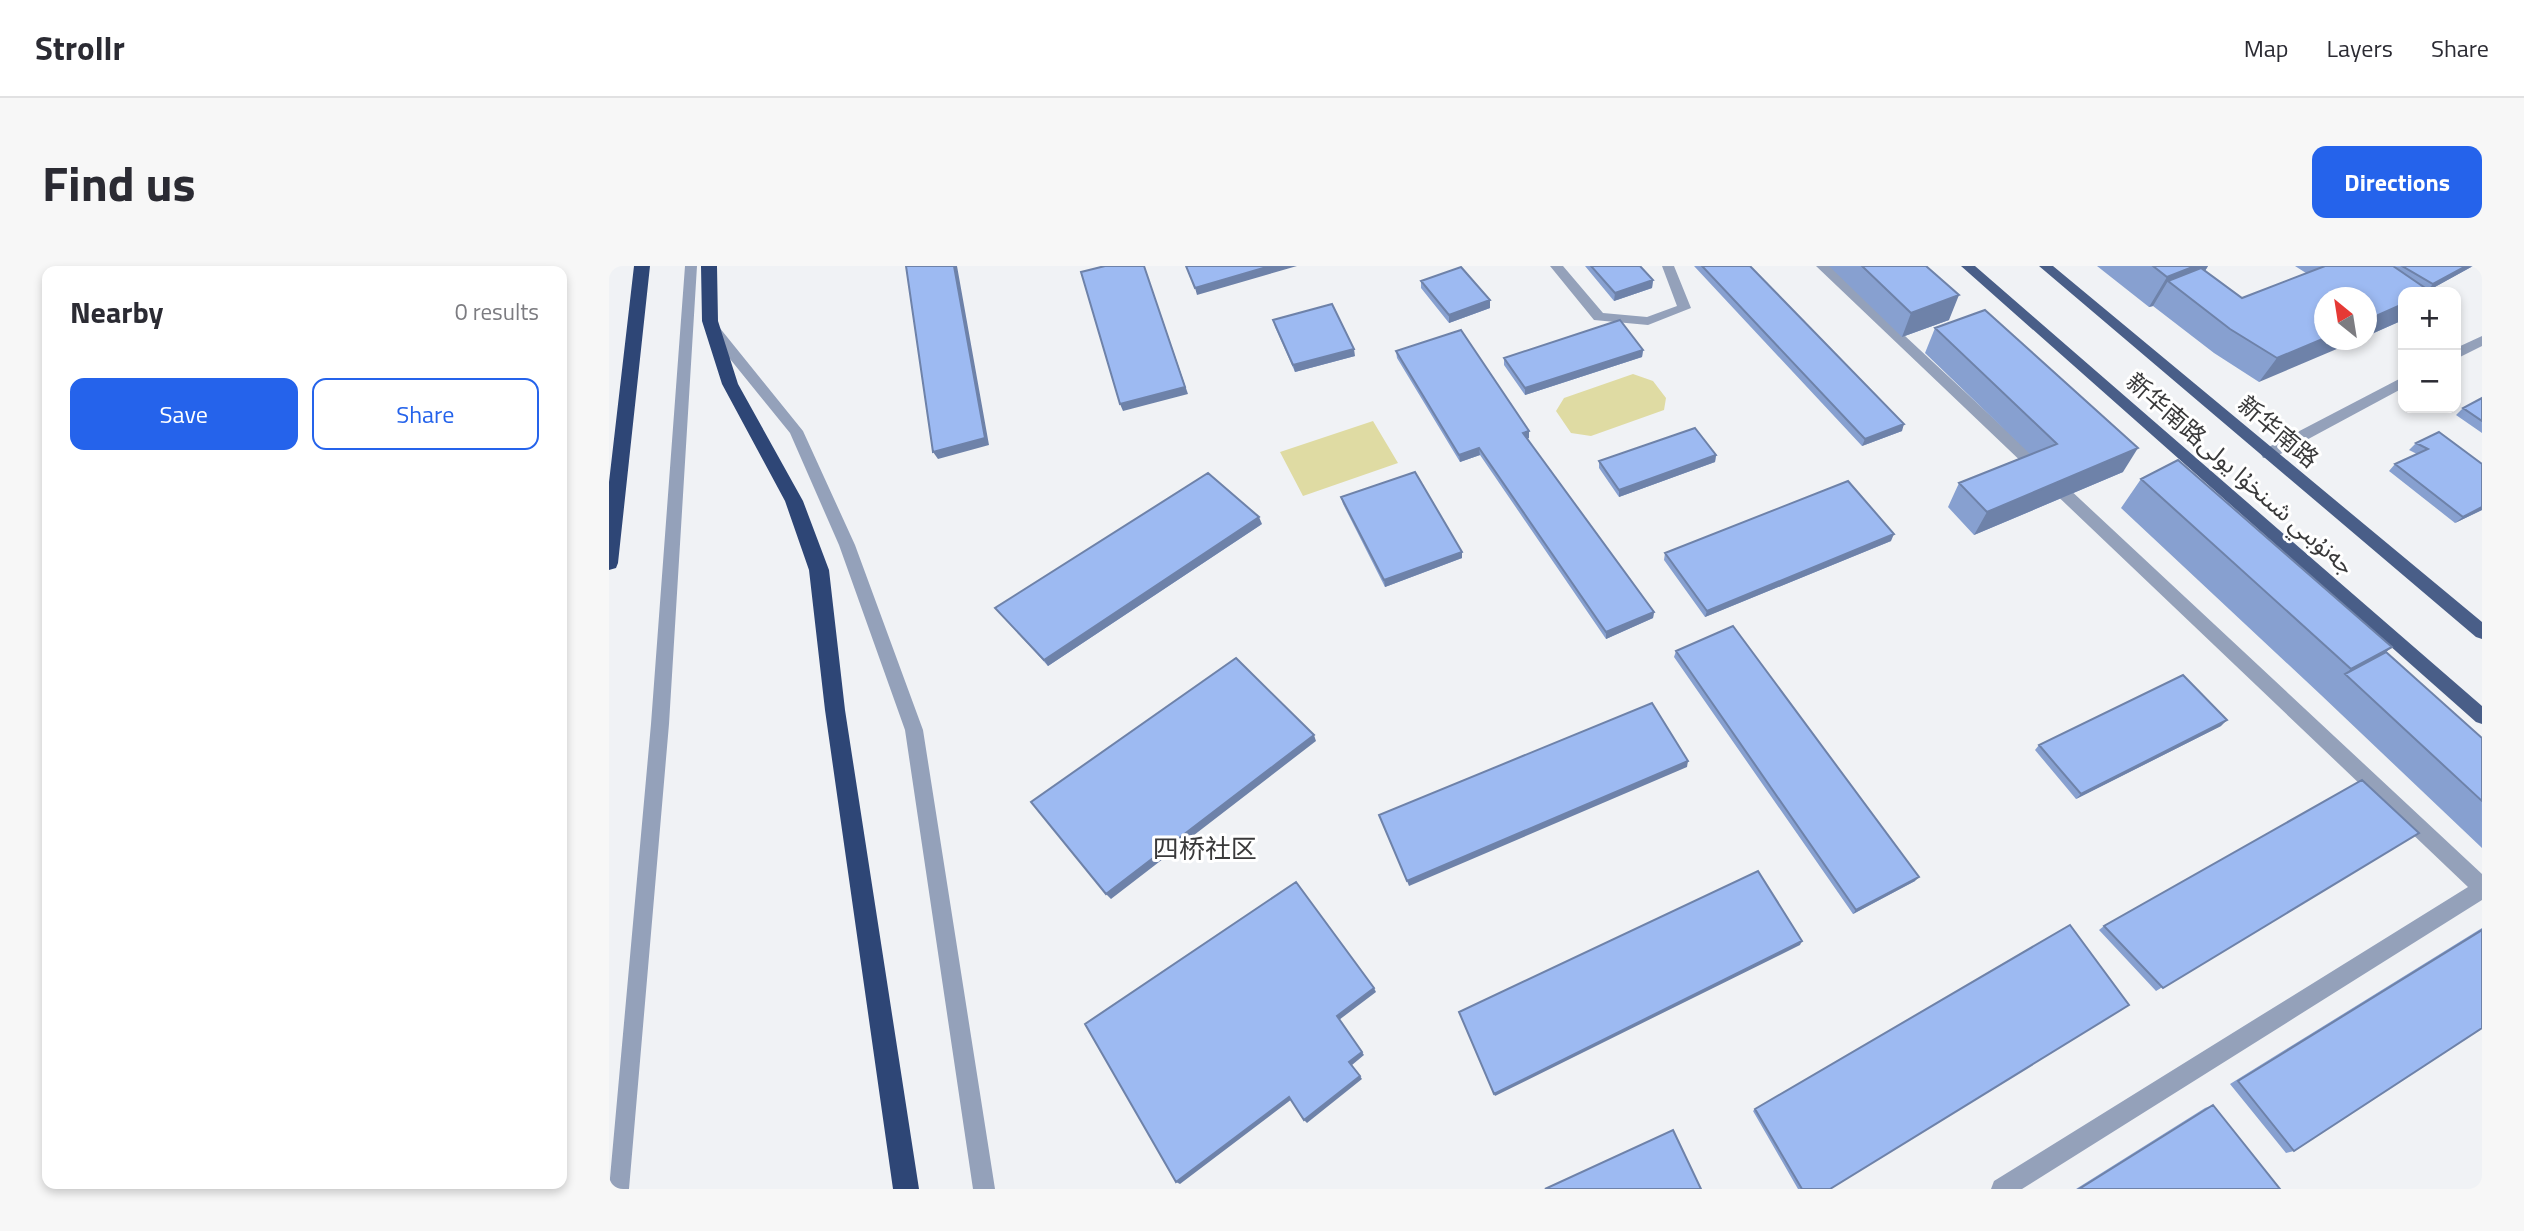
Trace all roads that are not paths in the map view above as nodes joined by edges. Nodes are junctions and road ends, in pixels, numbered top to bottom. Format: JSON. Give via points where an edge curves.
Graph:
{"nodes":[{"id":1,"x":642,"y":266,"type":"edge"},
{"id":2,"x":691,"y":266,"type":"edge"},
{"id":3,"x":709,"y":266,"type":"edge"},
{"id":4,"x":1556,"y":266,"type":"edge"},
{"id":5,"x":1668,"y":266,"type":"edge"},
{"id":6,"x":1822,"y":266,"type":"edge"},
{"id":7,"x":1967,"y":266,"type":"edge"},
{"id":8,"x":2045,"y":266,"type":"edge"},
{"id":9,"x":714,"y":330,"type":"junction"},
{"id":10,"x":2482,"y":340,"type":"edge"},
{"id":11,"x":2461,"y":351,"type":"edge"},
{"id":12,"x":2398,"y":385,"type":"edge"},
{"id":13,"x":2268,"y":454,"type":"junction"},
{"id":14,"x":609,"y":564,"type":"edge"},
{"id":15,"x":2482,"y":632,"type":"edge"},
{"id":16,"x":2482,"y":717,"type":"edge"},
{"id":17,"x":2482,"y":888,"type":"edge"},
{"id":18,"x":618,"y":1189,"type":"edge"},
{"id":19,"x":906,"y":1189,"type":"edge"},
{"id":20,"x":984,"y":1189,"type":"edge"},
{"id":21,"x":2002,"y":1189,"type":"edge"}],
"edges":[{"from":1,"to":14,"type":"highway"},
{"from":2,"to":18,"type":"street","via":[[660,724]]},
{"from":3,"to":9,"type":"highway"},
{"from":4,"to":5,"type":"street","via":[[1599,317],[1648,321],[1684,308]]},
{"from":6,"to":17,"type":"street"},
{"from":7,"to":16,"type":"main road","name":"新华南路جەنۇبىي شىنخۇا يولى"},
{"from":8,"to":13,"type":"main road","name":"新华南路"},
{"from":9,"to":19,"type":"highway","via":[[730,383],[795,501],[819,570],[835,710]]},
{"from":9,"to":20,"type":"street","via":[[796,431],[846,545],[914,730]]},
{"from":10,"to":11,"type":"street"},
{"from":12,"to":13,"type":"street"},
{"from":13,"to":15,"type":"main road","name":"新华南路"},
{"from":17,"to":21,"type":"street"}]}
